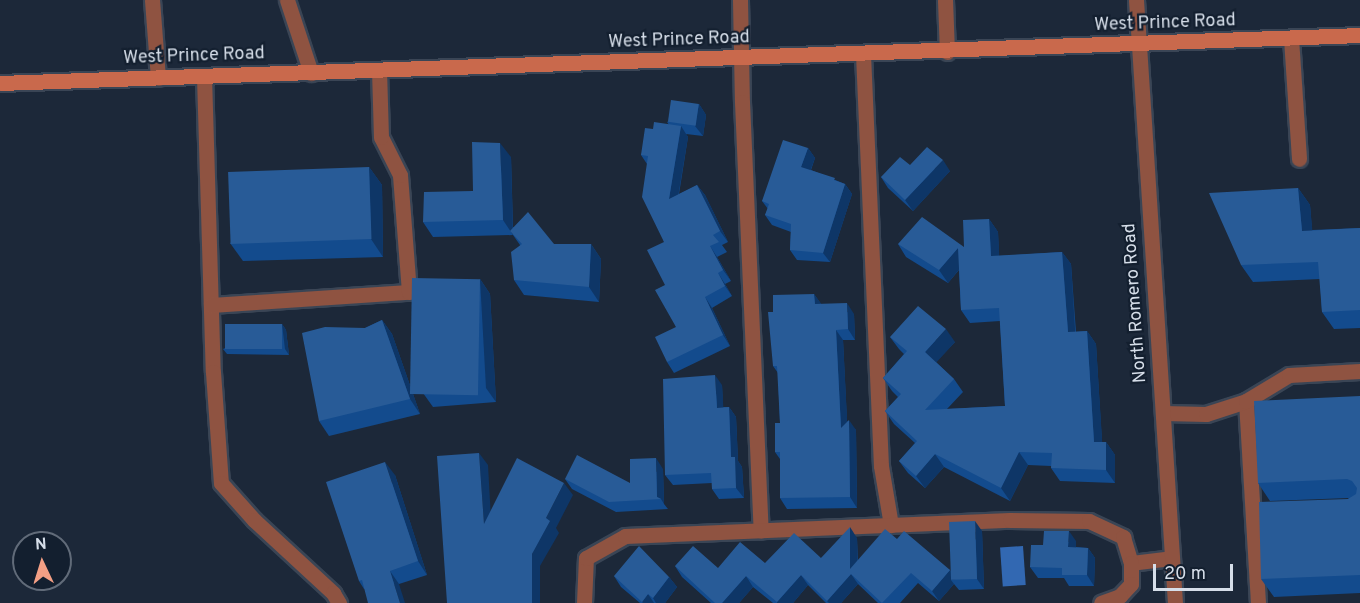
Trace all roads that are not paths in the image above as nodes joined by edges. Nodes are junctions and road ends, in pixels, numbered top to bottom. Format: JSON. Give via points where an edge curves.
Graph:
{"nodes":[{"id":1,"x":152,"y":0,"type":"edge"},
{"id":2,"x":287,"y":0,"type":"edge"},
{"id":3,"x":740,"y":0,"type":"edge"},
{"id":4,"x":945,"y":0,"type":"edge"},
{"id":5,"x":1136,"y":0,"type":"edge"},
{"id":6,"x":1360,"y":35,"type":"edge"},
{"id":7,"x":1291,"y":38,"type":"junction"},
{"id":8,"x":1139,"y":45,"type":"junction"},
{"id":9,"x":947,"y":51,"type":"junction"},
{"id":10,"x":863,"y":54,"type":"junction"},
{"id":11,"x":740,"y":58,"type":"junction"},
{"id":12,"x":379,"y":71,"type":"junction"},
{"id":13,"x":311,"y":73,"type":"junction"},
{"id":14,"x":204,"y":76,"type":"junction"},
{"id":15,"x":158,"y":78,"type":"junction"},
{"id":16,"x":0,"y":83,"type":"edge"},
{"id":17,"x":1299,"y":159,"type":"dead end"},
{"id":18,"x":211,"y":305,"type":"junction"},
{"id":19,"x":1360,"y":371,"type":"edge"},
{"id":20,"x":1246,"y":400,"type":"junction"},
{"id":21,"x":1163,"y":413,"type":"junction"},
{"id":22,"x":891,"y":525,"type":"junction"},
{"id":23,"x":761,"y":531,"type":"junction"},
{"id":24,"x":1172,"y":558,"type":"junction"},
{"id":25,"x":1131,"y":563,"type":"junction"},
{"id":26,"x":339,"y":603,"type":"edge"},
{"id":27,"x":584,"y":603,"type":"edge"},
{"id":28,"x":1101,"y":603,"type":"edge"},
{"id":29,"x":1175,"y":603,"type":"edge"},
{"id":30,"x":1258,"y":603,"type":"edge"}],
"edges":[{"from":1,"to":15,"type":"street"},
{"from":2,"to":13,"type":"street"},
{"from":3,"to":11,"type":"street"},
{"from":4,"to":9,"type":"street"},
{"from":5,"to":8,"type":"street","name":"North Romero Road"},
{"from":6,"to":7,"type":"main road","name":"West Prince Road"},
{"from":7,"to":8,"type":"main road","name":"West Prince Road"},
{"from":7,"to":17,"type":"street"},
{"from":8,"to":9,"type":"main road","name":"West Prince Road"},
{"from":8,"to":21,"type":"street","name":"North Romero Road"},
{"from":9,"to":10,"type":"main road","name":"West Prince Road"},
{"from":10,"to":11,"type":"main road","name":"West Prince Road"},
{"from":10,"to":22,"type":"street","via":[[881,466]]},
{"from":11,"to":12,"type":"main road","name":"West Prince Road"},
{"from":11,"to":23,"type":"street"},
{"from":12,"to":13,"type":"main road","name":"West Prince Road"},
{"from":12,"to":18,"type":"street","via":[[381,137],[400,175],[409,292]]},
{"from":13,"to":14,"type":"main road","name":"West Prince Road"},
{"from":14,"to":15,"type":"main road","name":"West Prince Road"},
{"from":14,"to":18,"type":"street"},
{"from":15,"to":16,"type":"main road","name":"West Prince Road"},
{"from":18,"to":26,"type":"street","via":[[221,483]]},
{"from":19,"to":20,"type":"street","via":[[1289,375]]},
{"from":20,"to":21,"type":"street","via":[[1206,414]]},
{"from":20,"to":30,"type":"street","via":[[1259,511]]},
{"from":21,"to":24,"type":"street","name":"North Romero Road"},
{"from":22,"to":23,"type":"street"},
{"from":22,"to":25,"type":"street","via":[[1089,521],[1123,537]]},
{"from":23,"to":27,"type":"street","via":[[625,536],[586,558]]},
{"from":24,"to":25,"type":"street"},
{"from":24,"to":29,"type":"street","name":"North Romero Road"},
{"from":25,"to":28,"type":"street","via":[[1131,584],[1120,596]]}]}
